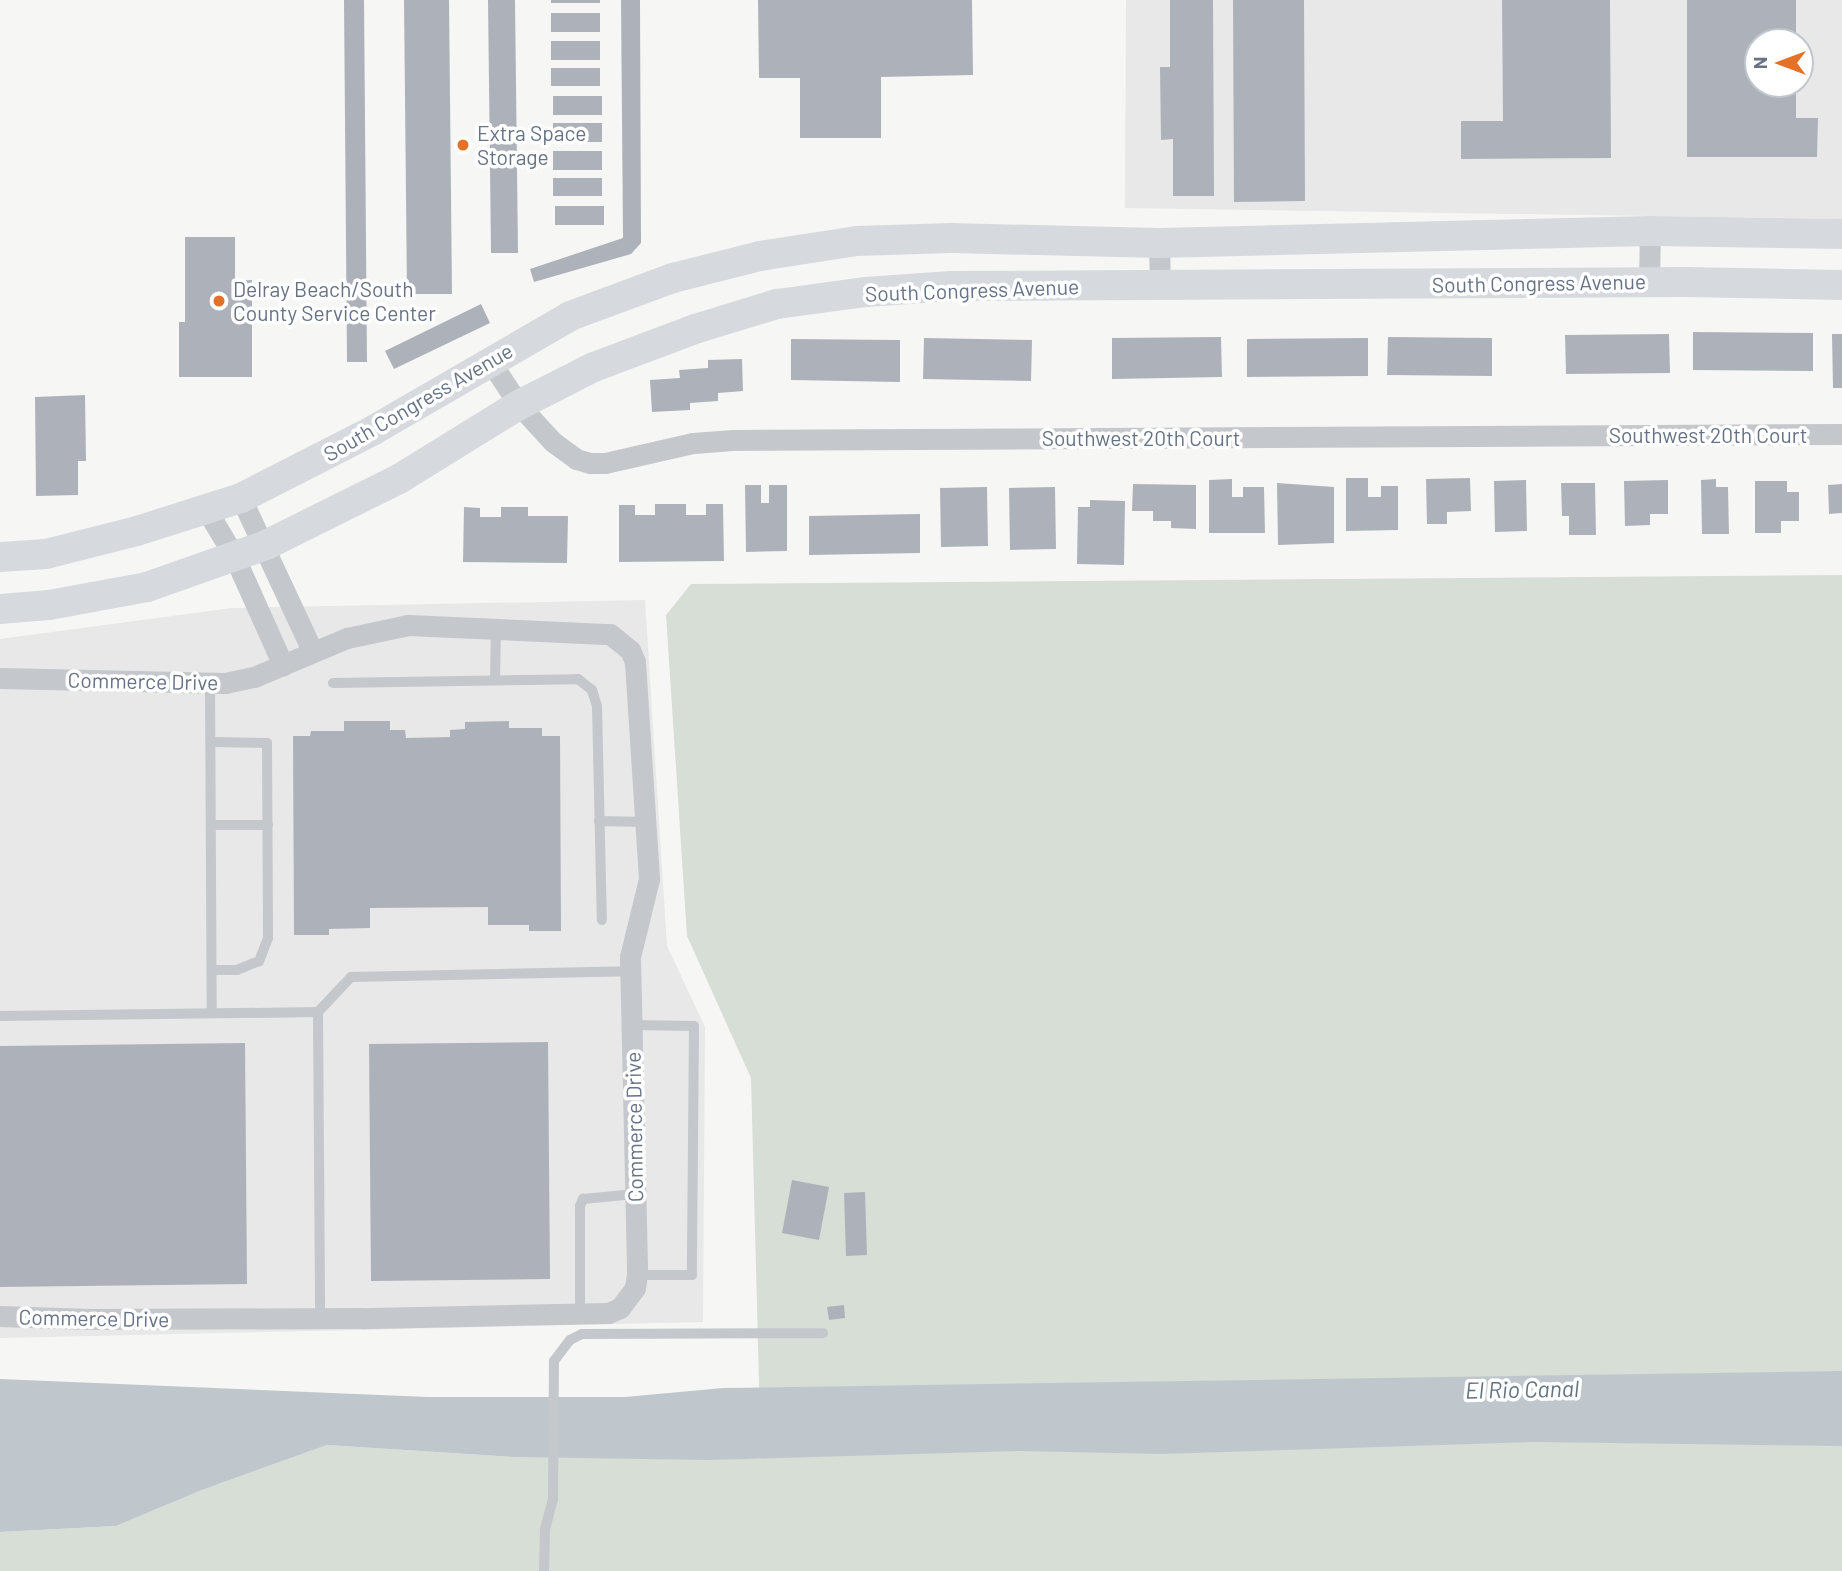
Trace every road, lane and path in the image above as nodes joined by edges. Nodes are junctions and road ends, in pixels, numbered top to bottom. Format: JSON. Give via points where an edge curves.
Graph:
{"nodes":[{"id":1,"x":1650,"y":231,"type":"junction"},
{"id":2,"x":1842,"y":234,"type":"edge"},
{"id":3,"x":1159,"y":243,"type":"junction"},
{"id":4,"x":1650,"y":282,"type":"junction"},
{"id":5,"x":1842,"y":285,"type":"edge"},
{"id":6,"x":1160,"y":286,"type":"junction"},
{"id":7,"x":490,"y":361,"type":"junction"},
{"id":8,"x":519,"y":405,"type":"junction"},
{"id":9,"x":1842,"y":434,"type":"edge"},
{"id":10,"x":242,"y":498,"type":"junction"},
{"id":11,"x":206,"y":509,"type":"junction"},
{"id":12,"x":266,"y":545,"type":"junction"},
{"id":13,"x":234,"y":556,"type":"junction"},
{"id":14,"x":0,"y":557,"type":"edge"},
{"id":15,"x":0,"y":609,"type":"edge"},
{"id":16,"x":496,"y":628,"type":"junction"},
{"id":17,"x":312,"y":650,"type":"junction"},
{"id":18,"x":283,"y":664,"type":"junction"},
{"id":19,"x":0,"y":678,"type":"edge"},
{"id":20,"x":495,"y":680,"type":"junction"},
{"id":21,"x":333,"y":683,"type":"dead end"},
{"id":22,"x":211,"y":684,"type":"junction"},
{"id":23,"x":211,"y":742,"type":"junction"},
{"id":24,"x":599,"y":821,"type":"junction"},
{"id":25,"x":645,"y":822,"type":"junction"},
{"id":26,"x":211,"y":825,"type":"junction"},
{"id":27,"x":268,"y":825,"type":"junction"},
{"id":28,"x":601,"y":920,"type":"dead end"},
{"id":29,"x":212,"y":970,"type":"junction"},
{"id":30,"x":630,"y":971,"type":"junction"},
{"id":31,"x":318,"y":1012,"type":"junction"},
{"id":32,"x":212,"y":1013,"type":"junction"},
{"id":33,"x":0,"y":1016,"type":"edge"},
{"id":34,"x":632,"y":1025,"type":"junction"},
{"id":35,"x":635,"y":1194,"type":"junction"},
{"id":36,"x":637,"y":1275,"type":"junction"},
{"id":37,"x":580,"y":1314,"type":"junction"},
{"id":38,"x":0,"y":1316,"type":"edge"},
{"id":39,"x":320,"y":1318,"type":"junction"},
{"id":40,"x":823,"y":1332,"type":"dead end"},
{"id":41,"x":544,"y":1571,"type":"edge"}],
"edges":[{"from":1,"to":2,"type":"main road","name":"South Congress Avenue"},
{"from":1,"to":3,"type":"main road","name":"South Congress Avenue"},
{"from":1,"to":4,"type":"street"},
{"from":3,"to":6,"type":"street"},
{"from":3,"to":7,"type":"main road","name":"South Congress Avenue","via":[[951,238],[857,241],[761,256],[673,278],[570,316]]},
{"from":4,"to":5,"type":"main road","name":"South Congress Avenue"},
{"from":4,"to":6,"type":"main road","name":"South Congress Avenue"},
{"from":6,"to":8,"type":"main road","name":"South Congress Avenue","via":[[951,286],[777,304],[594,367]]},
{"from":7,"to":8,"type":"street","name":"Southwest 20th Court"},
{"from":7,"to":10,"type":"main road","name":"South Congress Avenue","via":[[372,431]]},
{"from":8,"to":9,"type":"street","name":"Southwest 20th Court","via":[[563,452],[605,463],[693,443],[733,440]]},
{"from":8,"to":12,"type":"main road","name":"South Congress Avenue","via":[[399,479]]},
{"from":10,"to":11,"type":"main road","name":"South Congress Avenue"},
{"from":10,"to":12,"type":"street"},
{"from":11,"to":13,"type":"street"},
{"from":11,"to":14,"type":"main road","name":"South Congress Avenue","via":[[46,554]]},
{"from":12,"to":13,"type":"main road","name":"South Congress Avenue"},
{"from":12,"to":17,"type":"street"},
{"from":13,"to":15,"type":"main road","name":"South Congress Avenue","via":[[147,587]]},
{"from":13,"to":18,"type":"street"},
{"from":16,"to":17,"type":"street","name":"Commerce Drive","via":[[408,625]]},
{"from":16,"to":20,"type":"lane"},
{"from":16,"to":25,"type":"street","name":"Commerce Drive","via":[[598,632],[621,640],[630,650],[635,662]]},
{"from":17,"to":18,"type":"street","name":"Commerce Drive"},
{"from":18,"to":22,"type":"street","name":"Commerce Drive","via":[[240,681]]},
{"from":19,"to":22,"type":"street","name":"Commerce Drive"},
{"from":20,"to":21,"type":"lane"},
{"from":20,"to":24,"type":"lane","via":[[578,679],[592,690],[597,706]]},
{"from":22,"to":23,"type":"lane"},
{"from":23,"to":26,"type":"lane"},
{"from":23,"to":27,"type":"lane","via":[[268,743]]},
{"from":24,"to":25,"type":"lane"},
{"from":24,"to":28,"type":"lane"},
{"from":25,"to":30,"type":"street","name":"Commerce Drive","via":[[649,879],[632,943]]},
{"from":26,"to":27,"type":"lane"},
{"from":26,"to":29,"type":"lane"},
{"from":27,"to":29,"type":"lane","via":[[268,938],[258,961],[237,970]]},
{"from":29,"to":32,"type":"lane"},
{"from":30,"to":31,"type":"lane","via":[[351,977]]},
{"from":30,"to":34,"type":"street","name":"Commerce Drive"},
{"from":31,"to":32,"type":"lane"},
{"from":31,"to":39,"type":"lane"},
{"from":32,"to":33,"type":"lane"},
{"from":34,"to":35,"type":"street","name":"Commerce Drive"},
{"from":34,"to":36,"type":"lane","via":[[694,1026],[692,1275]]},
{"from":35,"to":36,"type":"street","name":"Commerce Drive"},
{"from":35,"to":37,"type":"lane","via":[[583,1199]]},
{"from":36,"to":37,"type":"street","name":"Commerce Drive","via":[[629,1299],[620,1308]]},
{"from":37,"to":39,"type":"street","name":"Commerce Drive"},
{"from":38,"to":39,"type":"street","name":"Commerce Drive"},
{"from":40,"to":41,"type":"lane","via":[[582,1335],[570,1340],[554,1361],[553,1499],[545,1530]]}]}
